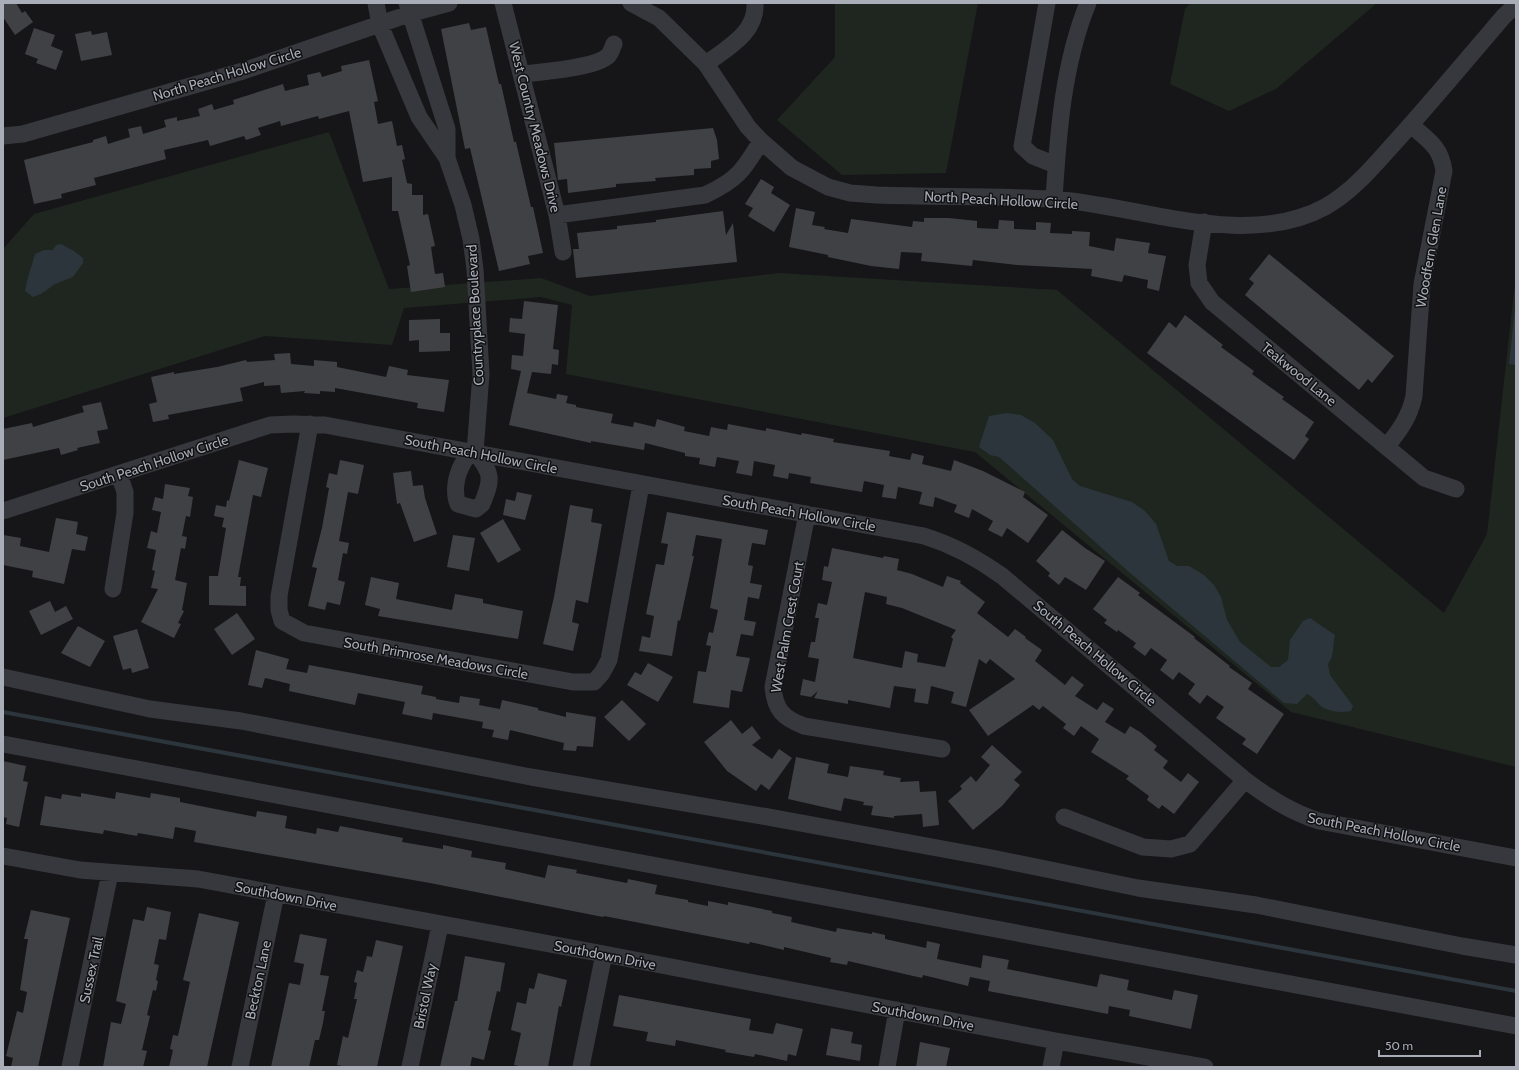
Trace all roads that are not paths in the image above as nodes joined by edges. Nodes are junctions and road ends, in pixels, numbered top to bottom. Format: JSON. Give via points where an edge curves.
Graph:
{"nodes":[{"id":1,"x":376,"y":3,"type":"edge"},
{"id":2,"x":449,"y":3,"type":"edge"},
{"id":3,"x":503,"y":3,"type":"edge"},
{"id":4,"x":631,"y":3,"type":"edge"},
{"id":5,"x":755,"y":3,"type":"edge"},
{"id":6,"x":1047,"y":3,"type":"edge"},
{"id":7,"x":1088,"y":3,"type":"edge"},
{"id":8,"x":1516,"y":5,"type":"edge"},
{"id":9,"x":408,"y":8,"type":"edge"},
{"id":10,"x":380,"y":25,"type":"junction"},
{"id":11,"x":614,"y":44,"type":"dead end"},
{"id":12,"x":706,"y":64,"type":"junction"},
{"id":13,"x":522,"y":74,"type":"junction"},
{"id":14,"x":1411,"y":124,"type":"junction"},
{"id":15,"x":3,"y":136,"type":"edge"},
{"id":16,"x":761,"y":141,"type":"junction"},
{"id":17,"x":447,"y":158,"type":"junction"},
{"id":18,"x":1056,"y":165,"type":"junction"},
{"id":19,"x":1054,"y":199,"type":"junction"},
{"id":20,"x":557,"y":215,"type":"junction"},
{"id":21,"x":1204,"y":222,"type":"junction"},
{"id":22,"x":564,"y":252,"type":"dead end"},
{"id":23,"x":310,"y":424,"type":"junction"},
{"id":24,"x":1387,"y":446,"type":"junction"},
{"id":25,"x":475,"y":452,"type":"junction"},
{"id":26,"x":119,"y":474,"type":"junction"},
{"id":27,"x":641,"y":485,"type":"junction"},
{"id":28,"x":1456,"y":489,"type":"dead end"},
{"id":29,"x":3,"y":511,"type":"edge"},
{"id":30,"x":807,"y":514,"type":"junction"},
{"id":31,"x":113,"y":589,"type":"dead end"},
{"id":32,"x":3,"y":677,"type":"edge"},
{"id":33,"x":3,"y":744,"type":"edge"},
{"id":34,"x":942,"y":750,"type":"dead end"},
{"id":35,"x":1245,"y":780,"type":"junction"},
{"id":36,"x":1064,"y":817,"type":"dead end"},
{"id":37,"x":3,"y":856,"type":"edge"},
{"id":38,"x":1516,"y":858,"type":"edge"},
{"id":39,"x":110,"y":873,"type":"junction"},
{"id":40,"x":276,"y":894,"type":"junction"},
{"id":41,"x":440,"y":925,"type":"junction"},
{"id":42,"x":604,"y":954,"type":"junction"},
{"id":43,"x":1516,"y":954,"type":"edge"},
{"id":44,"x":897,"y":1010,"type":"junction"},
{"id":45,"x":1516,"y":1026,"type":"edge"},
{"id":46,"x":1056,"y":1041,"type":"junction"},
{"id":47,"x":70,"y":1067,"type":"edge"},
{"id":48,"x":240,"y":1067,"type":"edge"},
{"id":49,"x":410,"y":1067,"type":"edge"},
{"id":50,"x":581,"y":1067,"type":"edge"},
{"id":51,"x":887,"y":1067,"type":"edge"},
{"id":52,"x":1051,"y":1067,"type":"edge"},
{"id":53,"x":1205,"y":1067,"type":"edge"}],
"edges":[{"from":1,"to":10,"type":"street","name":"Countryplace Boulevard"},
{"from":2,"to":9,"type":"street","name":"North Peach Hollow Circle"},
{"from":3,"to":13,"type":"street","name":"West Country Meadows Drive"},
{"from":4,"to":12,"type":"street","name":"North Peach Hollow Circle","via":[[659,18]]},
{"from":5,"to":12,"type":"street","via":[[752,25],[737,42]]},
{"from":6,"to":18,"type":"street","via":[[1022,146],[1033,156]]},
{"from":7,"to":18,"type":"street","via":[[1070,66]]},
{"from":8,"to":14,"type":"street","name":"North Peach Hollow Circle"},
{"from":9,"to":10,"type":"street","name":"North Peach Hollow Circle"},
{"from":9,"to":17,"type":"street","name":"Countryplace Boulevard","via":[[447,129]]},
{"from":10,"to":15,"type":"street","name":"North Peach Hollow Circle","via":[[243,71],[23,134]]},
{"from":10,"to":17,"type":"street","name":"Countryplace Boulevard","via":[[418,117]]},
{"from":11,"to":13,"type":"street","via":[[608,56],[592,63]]},
{"from":12,"to":16,"type":"street","name":"North Peach Hollow Circle","via":[[735,109]]},
{"from":13,"to":20,"type":"street","name":"West Country Meadows Drive"},
{"from":14,"to":21,"type":"street","name":"North Peach Hollow Circle","via":[[1353,187],[1325,207],[1276,224],[1247,226]]},
{"from":14,"to":24,"type":"street","name":"Woodfern Glen Lane","via":[[1442,156],[1444,171],[1422,284],[1411,411]]},
{"from":16,"to":19,"type":"street","name":"North Peach Hollow Circle","via":[[792,168],[828,186],[850,193]]},
{"from":16,"to":20,"type":"street","via":[[740,174],[725,186],[705,195]]},
{"from":17,"to":25,"type":"street","name":"Countryplace Boulevard","via":[[463,205],[475,269],[481,374]]},
{"from":18,"to":19,"type":"street"},
{"from":19,"to":21,"type":"street","name":"North Peach Hollow Circle"},
{"from":20,"to":22,"type":"street","name":"West Country Meadows Drive"},
{"from":21,"to":24,"type":"street","name":"Teakwood Lane","via":[[1199,283],[1212,302]]},
{"from":23,"to":25,"type":"street","name":"South Peach Hollow Circle"},
{"from":23,"to":26,"type":"street","name":"South Peach Hollow Circle","via":[[270,425]]},
{"from":23,"to":27,"type":"street","name":"South Primrose Meadows Circle","via":[[279,596],[282,621],[304,633],[573,682],[594,682],[609,660]]},
{"from":24,"to":28,"type":"street","name":"Teakwood Lane","via":[[1424,478]]},
{"from":25,"to":27,"type":"street","name":"South Peach Hollow Circle"},
{"from":26,"to":29,"type":"street","name":"South Peach Hollow Circle"},
{"from":26,"to":31,"type":"street","via":[[125,492],[125,513]]},
{"from":27,"to":30,"type":"street","name":"South Peach Hollow Circle"},
{"from":30,"to":34,"type":"street","name":"West Palm Crest Court","via":[[773,687],[774,701],[782,714],[804,726]]},
{"from":30,"to":35,"type":"street","name":"South Peach Hollow Circle","via":[[924,536],[949,544],[984,563],[1021,591]]},
{"from":32,"to":43,"type":"street","via":[[150,709],[242,721],[531,777],[768,817],[1138,888],[1256,906]]},
{"from":33,"to":45,"type":"street"},
{"from":35,"to":36,"type":"street","via":[[1190,844],[1171,849],[1143,847]]},
{"from":35,"to":38,"type":"street","name":"South Peach Hollow Circle","via":[[1278,804],[1319,821]]},
{"from":37,"to":39,"type":"street","name":"Southdown Drive"},
{"from":39,"to":40,"type":"street","name":"Southdown Drive","via":[[198,879]]},
{"from":39,"to":47,"type":"street","name":"Sussex Trail"},
{"from":40,"to":41,"type":"street","name":"Southdown Drive"},
{"from":40,"to":48,"type":"street","name":"Beckton Lane"},
{"from":41,"to":42,"type":"street","name":"Southdown Drive"},
{"from":41,"to":49,"type":"street","name":"Bristol Way"},
{"from":42,"to":44,"type":"street","name":"Southdown Drive"},
{"from":42,"to":50,"type":"street"},
{"from":44,"to":46,"type":"street","name":"Southdown Drive"},
{"from":44,"to":51,"type":"street"},
{"from":46,"to":52,"type":"street"},
{"from":46,"to":53,"type":"street","name":"Southdown Drive"}]}
